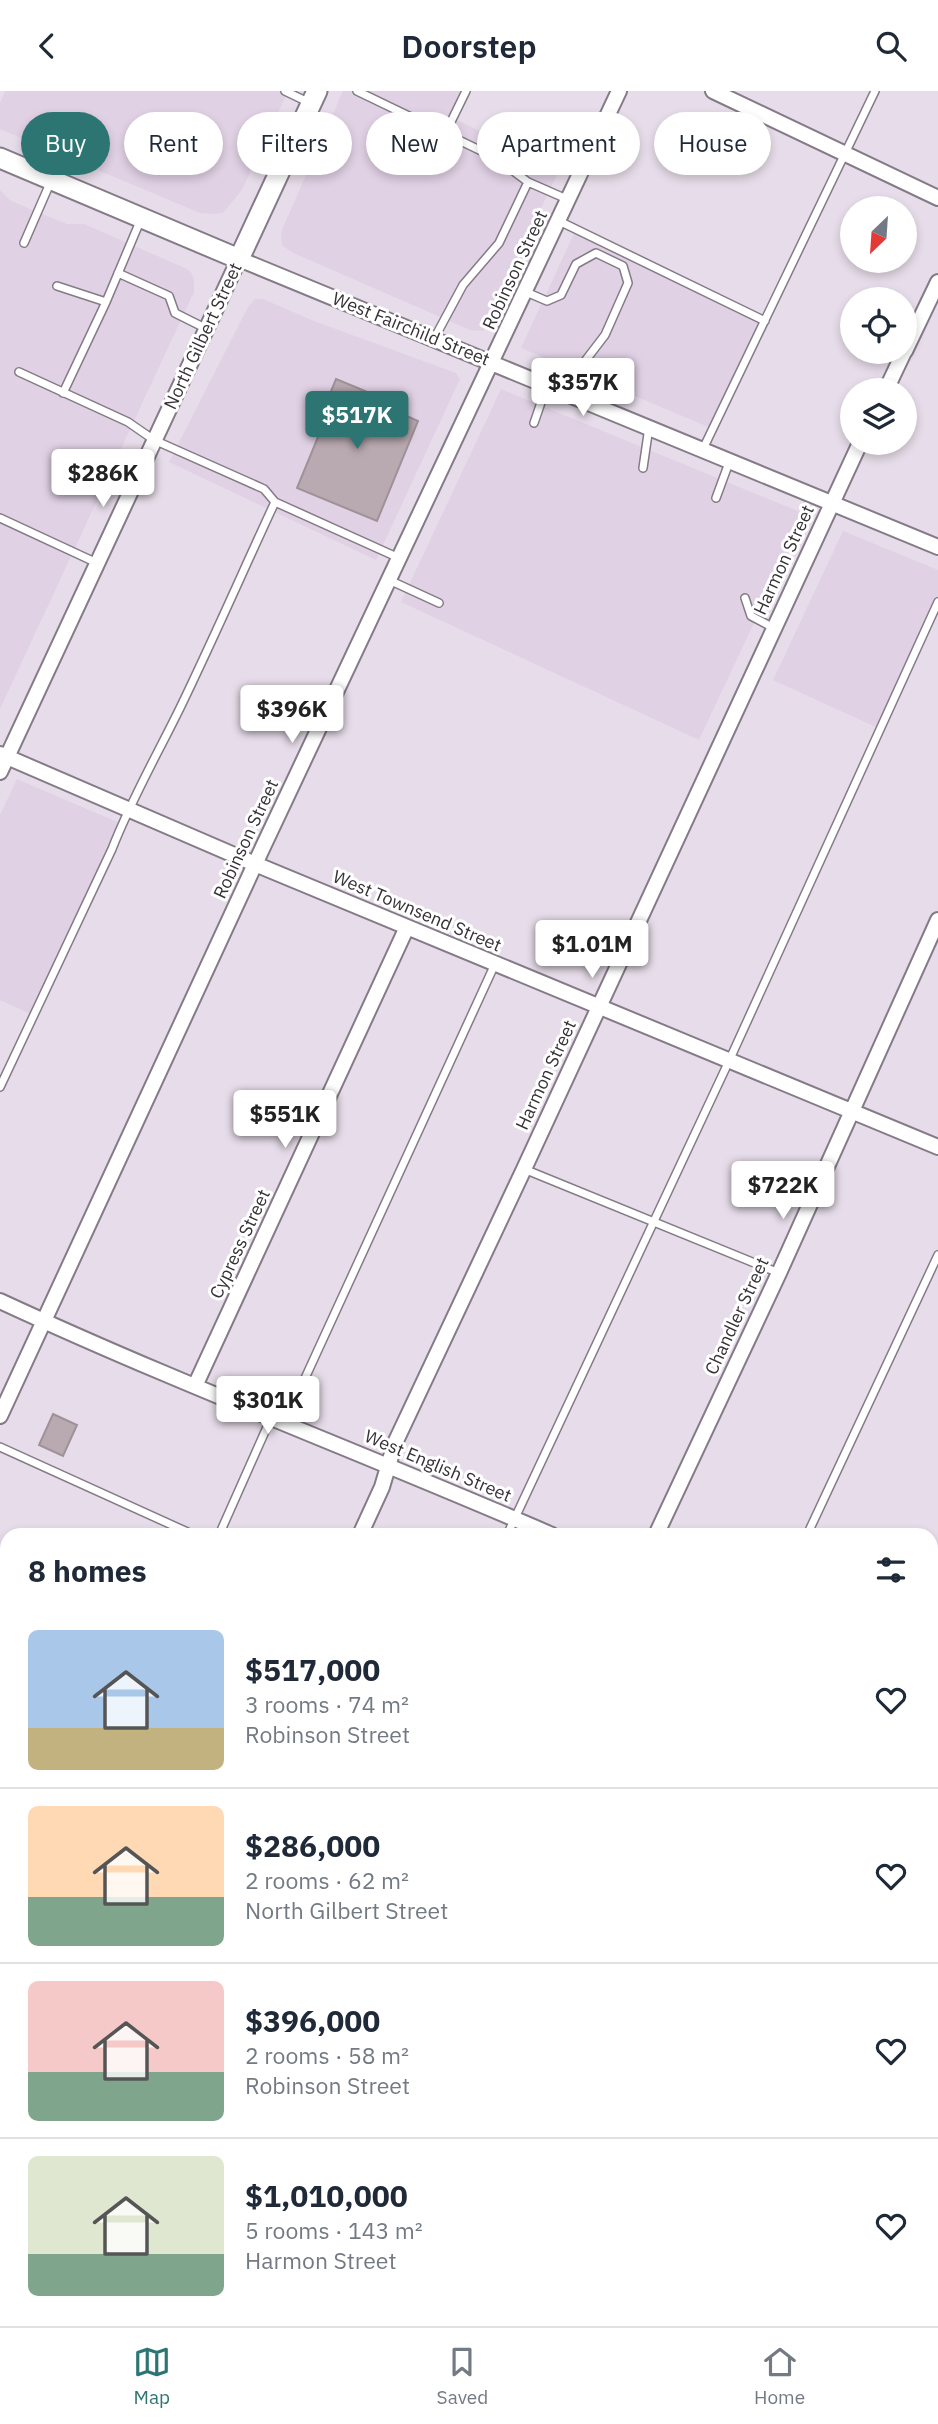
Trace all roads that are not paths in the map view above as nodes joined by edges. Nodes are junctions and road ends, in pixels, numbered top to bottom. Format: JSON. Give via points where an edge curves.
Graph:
{"nodes":[{"id":1,"x":285,"y":91,"type":"edge"},
{"id":2,"x":357,"y":91,"type":"edge"},
{"id":3,"x":466,"y":91,"type":"edge"},
{"id":4,"x":619,"y":91,"type":"edge"},
{"id":5,"x":713,"y":91,"type":"edge"},
{"id":6,"x":874,"y":91,"type":"edge"},
{"id":7,"x":314,"y":97,"type":"edge"},
{"id":8,"x":399,"y":112,"type":"edge"},
{"id":9,"x":455,"y":112,"type":"edge"},
{"id":10,"x":463,"y":143,"type":"edge"},
{"id":11,"x":844,"y":154,"type":"junction"},
{"id":12,"x":0,"y":158,"type":"edge"},
{"id":13,"x":52,"y":180,"type":"junction"},
{"id":14,"x":528,"y":182,"type":"junction"},
{"id":15,"x":938,"y":198,"type":"edge"},
{"id":16,"x":569,"y":200,"type":"junction"},
{"id":17,"x":142,"y":218,"type":"junction"},
{"id":18,"x":559,"y":221,"type":"junction"},
{"id":19,"x":24,"y":243,"type":"dead end"},
{"id":20,"x":239,"y":260,"type":"junction"},
{"id":21,"x":118,"y":273,"type":"junction"},
{"id":22,"x":938,"y":282,"type":"edge"},
{"id":23,"x":57,"y":286,"type":"dead end"},
{"id":24,"x":526,"y":292,"type":"junction"},
{"id":25,"x":106,"y":302,"type":"junction"},
{"id":26,"x":765,"y":321,"type":"junction"},
{"id":27,"x":917,"y":325,"type":"edge"},
{"id":28,"x":207,"y":329,"type":"junction"},
{"id":29,"x":434,"y":339,"type":"junction"},
{"id":30,"x":493,"y":362,"type":"junction"},
{"id":31,"x":19,"y":372,"type":"dead end"},
{"id":32,"x":547,"y":385,"type":"junction"},
{"id":33,"x":63,"y":393,"type":"junction"},
{"id":34,"x":568,"y":393,"type":"junction"},
{"id":35,"x":534,"y":423,"type":"dead end"},
{"id":36,"x":649,"y":427,"type":"junction"},
{"id":37,"x":154,"y":440,"type":"junction"},
{"id":38,"x":703,"y":449,"type":"junction"},
{"id":39,"x":854,"y":455,"type":"edge"},
{"id":40,"x":730,"y":460,"type":"junction"},
{"id":41,"x":643,"y":468,"type":"dead end"},
{"id":42,"x":716,"y":498,"type":"dead end"},
{"id":43,"x":275,"y":502,"type":"junction"},
{"id":44,"x":831,"y":503,"type":"junction"},
{"id":45,"x":0,"y":518,"type":"edge"},
{"id":46,"x":938,"y":547,"type":"edge"},
{"id":47,"x":400,"y":558,"type":"junction"},
{"id":48,"x":98,"y":563,"type":"junction"},
{"id":49,"x":390,"y":580,"type":"junction"},
{"id":50,"x":745,"y":598,"type":"dead end"},
{"id":51,"x":938,"y":602,"type":"edge"},
{"id":52,"x":439,"y":603,"type":"dead end"},
{"id":53,"x":774,"y":628,"type":"junction"},
{"id":54,"x":3,"y":756,"type":"edge"},
{"id":55,"x":0,"y":772,"type":"edge"},
{"id":56,"x":127,"y":810,"type":"junction"},
{"id":57,"x":255,"y":864,"type":"junction"},
{"id":58,"x":938,"y":920,"type":"edge"},
{"id":59,"x":407,"y":927,"type":"junction"},
{"id":60,"x":495,"y":964,"type":"junction"},
{"id":61,"x":599,"y":1006,"type":"junction"},
{"id":62,"x":729,"y":1061,"type":"junction"},
{"id":63,"x":0,"y":1087,"type":"edge"},
{"id":64,"x":850,"y":1110,"type":"junction"},
{"id":65,"x":938,"y":1147,"type":"edge"},
{"id":66,"x":524,"y":1169,"type":"junction"},
{"id":67,"x":651,"y":1223,"type":"junction"},
{"id":68,"x":938,"y":1255,"type":"edge"},
{"id":69,"x":779,"y":1273,"type":"junction"},
{"id":70,"x":0,"y":1301,"type":"edge"},
{"id":71,"x":43,"y":1321,"type":"junction"},
{"id":72,"x":195,"y":1386,"type":"junction"},
{"id":73,"x":0,"y":1416,"type":"edge"},
{"id":74,"x":277,"y":1421,"type":"junction"},
{"id":75,"x":0,"y":1447,"type":"edge"},
{"id":76,"x":388,"y":1466,"type":"junction"},
{"id":77,"x":514,"y":1518,"type":"junction"},
{"id":78,"x":179,"y":1528,"type":"edge"},
{"id":79,"x":223,"y":1528,"type":"edge"},
{"id":80,"x":363,"y":1528,"type":"edge"},
{"id":81,"x":509,"y":1528,"type":"edge"},
{"id":82,"x":536,"y":1528,"type":"edge"},
{"id":83,"x":659,"y":1528,"type":"edge"},
{"id":84,"x":810,"y":1528,"type":"edge"}],
"edges":[{"from":1,"to":7,"type":"lane"},
{"from":2,"to":8,"type":"lane"},
{"from":3,"to":9,"type":"lane"},
{"from":4,"to":16,"type":"street","name":"Robinson Street"},
{"from":5,"to":11,"type":"street"},
{"from":6,"to":11,"type":"lane"},
{"from":7,"to":20,"type":"main road","name":"North Gilbert Street"},
{"from":10,"to":14,"type":"lane","via":[[496,158]]},
{"from":11,"to":15,"type":"street"},
{"from":11,"to":26,"type":"lane"},
{"from":12,"to":13,"type":"main road","name":"West Fairchild Street"},
{"from":13,"to":17,"type":"main road","name":"West Fairchild Street"},
{"from":13,"to":19,"type":"lane"},
{"from":14,"to":16,"type":"lane"},
{"from":14,"to":29,"type":"lane","via":[[499,243],[463,285]]},
{"from":16,"to":18,"type":"street","name":"Robinson Street"},
{"from":17,"to":20,"type":"main road","name":"West Fairchild Street"},
{"from":17,"to":21,"type":"lane"},
{"from":18,"to":24,"type":"street","name":"Robinson Street"},
{"from":18,"to":26,"type":"lane"},
{"from":20,"to":28,"type":"street","name":"North Gilbert Street"},
{"from":20,"to":29,"type":"street","name":"West Fairchild Street"},
{"from":21,"to":25,"type":"lane"},
{"from":21,"to":28,"type":"lane","via":[[169,296],[175,313]]},
{"from":22,"to":27,"type":"street"},
{"from":23,"to":25,"type":"lane"},
{"from":24,"to":30,"type":"street","name":"Robinson Street"},
{"from":24,"to":34,"type":"lane","via":[[547,301],[561,295],[576,264],[596,253],[623,266],[628,283],[605,335]]},
{"from":25,"to":33,"type":"lane"},
{"from":26,"to":38,"type":"lane"},
{"from":28,"to":37,"type":"street","name":"North Gilbert Street"},
{"from":29,"to":30,"type":"street","name":"West Fairchild Street"},
{"from":30,"to":32,"type":"street","name":"West Fairchild Street"},
{"from":30,"to":47,"type":"street","name":"Robinson Street"},
{"from":31,"to":33,"type":"lane"},
{"from":32,"to":34,"type":"street","name":"West Fairchild Street"},
{"from":32,"to":35,"type":"lane"},
{"from":33,"to":37,"type":"lane","via":[[128,422]]},
{"from":34,"to":36,"type":"street","name":"West Fairchild Street"},
{"from":36,"to":38,"type":"street","name":"West Fairchild Street"},
{"from":36,"to":41,"type":"lane"},
{"from":37,"to":43,"type":"lane","via":[[264,489]]},
{"from":37,"to":48,"type":"street","name":"North Gilbert Street"},
{"from":38,"to":40,"type":"street","name":"West Fairchild Street"},
{"from":39,"to":44,"type":"street","name":"Harmon Street"},
{"from":40,"to":42,"type":"lane"},
{"from":40,"to":44,"type":"street","name":"West Fairchild Street"},
{"from":43,"to":47,"type":"lane"},
{"from":43,"to":56,"type":"lane"},
{"from":44,"to":46,"type":"street","name":"West Fairchild Street"},
{"from":44,"to":53,"type":"street","name":"Harmon Street"},
{"from":45,"to":48,"type":"lane"},
{"from":47,"to":49,"type":"street","name":"Robinson Street"},
{"from":48,"to":54,"type":"street","name":"North Gilbert Street"},
{"from":49,"to":52,"type":"lane"},
{"from":49,"to":57,"type":"street","name":"Robinson Street"},
{"from":50,"to":53,"type":"lane","via":[[751,616]]},
{"from":51,"to":62,"type":"lane"},
{"from":53,"to":61,"type":"street","name":"Harmon Street"},
{"from":54,"to":55,"type":"street","name":"North Gilbert Street"},
{"from":54,"to":56,"type":"street","name":"West Townsend Street"},
{"from":56,"to":57,"type":"street","name":"West Townsend Street"},
{"from":56,"to":63,"type":"lane"},
{"from":57,"to":59,"type":"street","name":"West Townsend Street"},
{"from":57,"to":71,"type":"street","name":"Robinson Street"},
{"from":58,"to":64,"type":"street","name":"Chandler Street"},
{"from":59,"to":60,"type":"street","name":"West Townsend Street"},
{"from":59,"to":72,"type":"street","name":"Cypress Street"},
{"from":60,"to":61,"type":"street","name":"West Townsend Street"},
{"from":60,"to":74,"type":"lane"},
{"from":61,"to":62,"type":"street","name":"West Townsend Street"},
{"from":61,"to":66,"type":"street","name":"Harmon Street"},
{"from":62,"to":64,"type":"street","name":"West Townsend Street"},
{"from":62,"to":67,"type":"lane"},
{"from":64,"to":65,"type":"street","name":"West Townsend Street"},
{"from":64,"to":69,"type":"street","name":"Chandler Street"},
{"from":66,"to":67,"type":"lane"},
{"from":66,"to":76,"type":"street","name":"Harmon Street"},
{"from":67,"to":69,"type":"lane"},
{"from":67,"to":77,"type":"lane"},
{"from":68,"to":84,"type":"lane"},
{"from":69,"to":83,"type":"street","name":"Chandler Street"},
{"from":70,"to":71,"type":"street","name":"West English Street"},
{"from":71,"to":72,"type":"street","name":"West English Street"},
{"from":71,"to":73,"type":"street","name":"Robinson Street"},
{"from":72,"to":74,"type":"street","name":"West English Street"},
{"from":74,"to":76,"type":"street","name":"West English Street"},
{"from":74,"to":79,"type":"lane"},
{"from":75,"to":78,"type":"lane"},
{"from":76,"to":77,"type":"street","name":"West English Street"},
{"from":76,"to":80,"type":"street","name":"Harmon Street"},
{"from":77,"to":81,"type":"lane"},
{"from":77,"to":82,"type":"street","name":"West English Street"}]}
